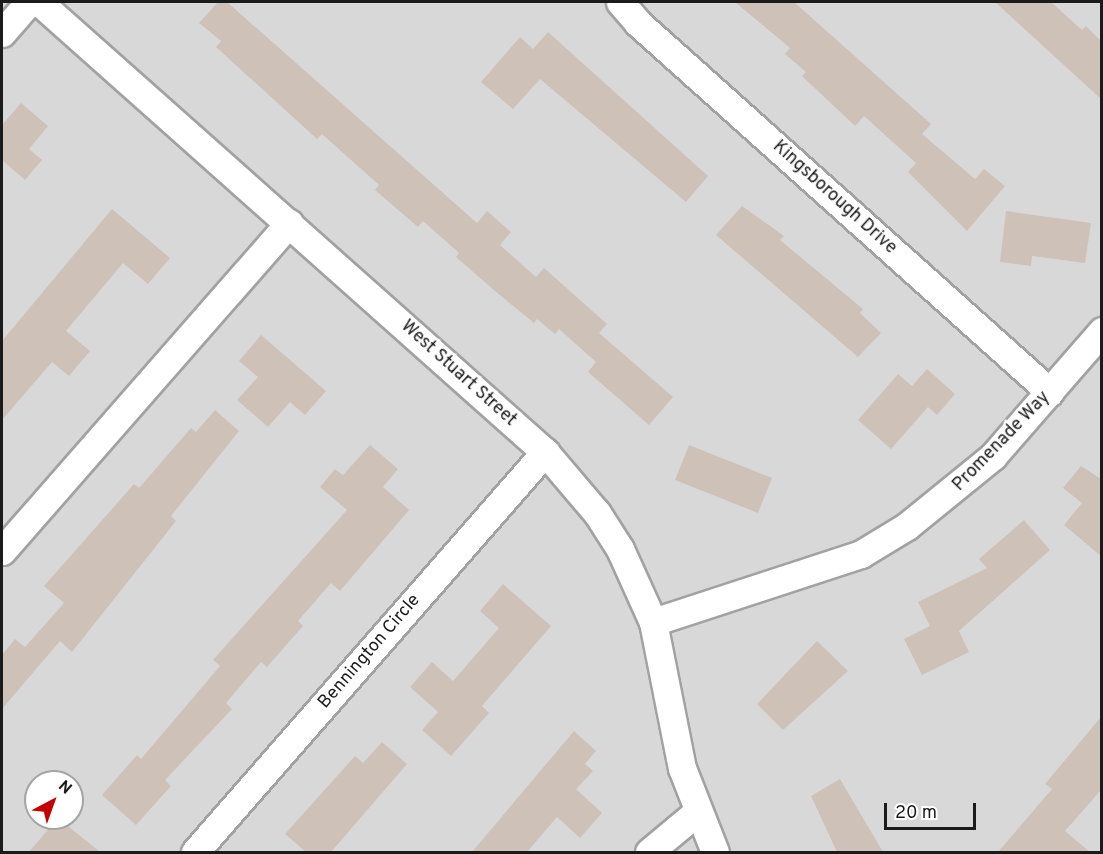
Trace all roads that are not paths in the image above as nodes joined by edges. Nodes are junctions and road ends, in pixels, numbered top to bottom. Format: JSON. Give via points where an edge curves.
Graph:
{"nodes":[{"id":1,"x":29,"y":2,"type":"edge"},
{"id":2,"x":39,"y":2,"type":"edge"},
{"id":3,"x":620,"y":2,"type":"edge"},
{"id":4,"x":2,"y":33,"type":"edge"},
{"id":5,"x":289,"y":223,"type":"junction"},
{"id":6,"x":1101,"y":331,"type":"edge"},
{"id":7,"x":1050,"y":392,"type":"junction"},
{"id":8,"x":545,"y":452,"type":"junction"},
{"id":9,"x":2,"y":551,"type":"edge"},
{"id":10,"x":652,"y":622,"type":"junction"},
{"id":11,"x":697,"y":812,"type":"junction"},
{"id":12,"x":195,"y":852,"type":"edge"},
{"id":13,"x":649,"y":852,"type":"edge"},
{"id":14,"x":715,"y":852,"type":"edge"}],
"edges":[{"from":1,"to":4,"type":"street"},
{"from":2,"to":5,"type":"street","name":"West Stuart Street"},
{"from":3,"to":7,"type":"street","name":"Kingsborough Drive","via":[[638,23]]},
{"from":5,"to":8,"type":"street","name":"West Stuart Street"},
{"from":5,"to":9,"type":"street"},
{"from":6,"to":7,"type":"street","name":"Promenade Way"},
{"from":7,"to":10,"type":"street","name":"Promenade Way","via":[[950,496],[861,554]]},
{"from":8,"to":10,"type":"street","name":"West Stuart Street","via":[[597,513],[625,559]]},
{"from":8,"to":12,"type":"street","name":"Bennington Circle"},
{"from":10,"to":11,"type":"street","name":"West Stuart Street","via":[[670,721]]},
{"from":11,"to":13,"type":"street"},
{"from":11,"to":14,"type":"street","name":"West Stuart Street"}]}
